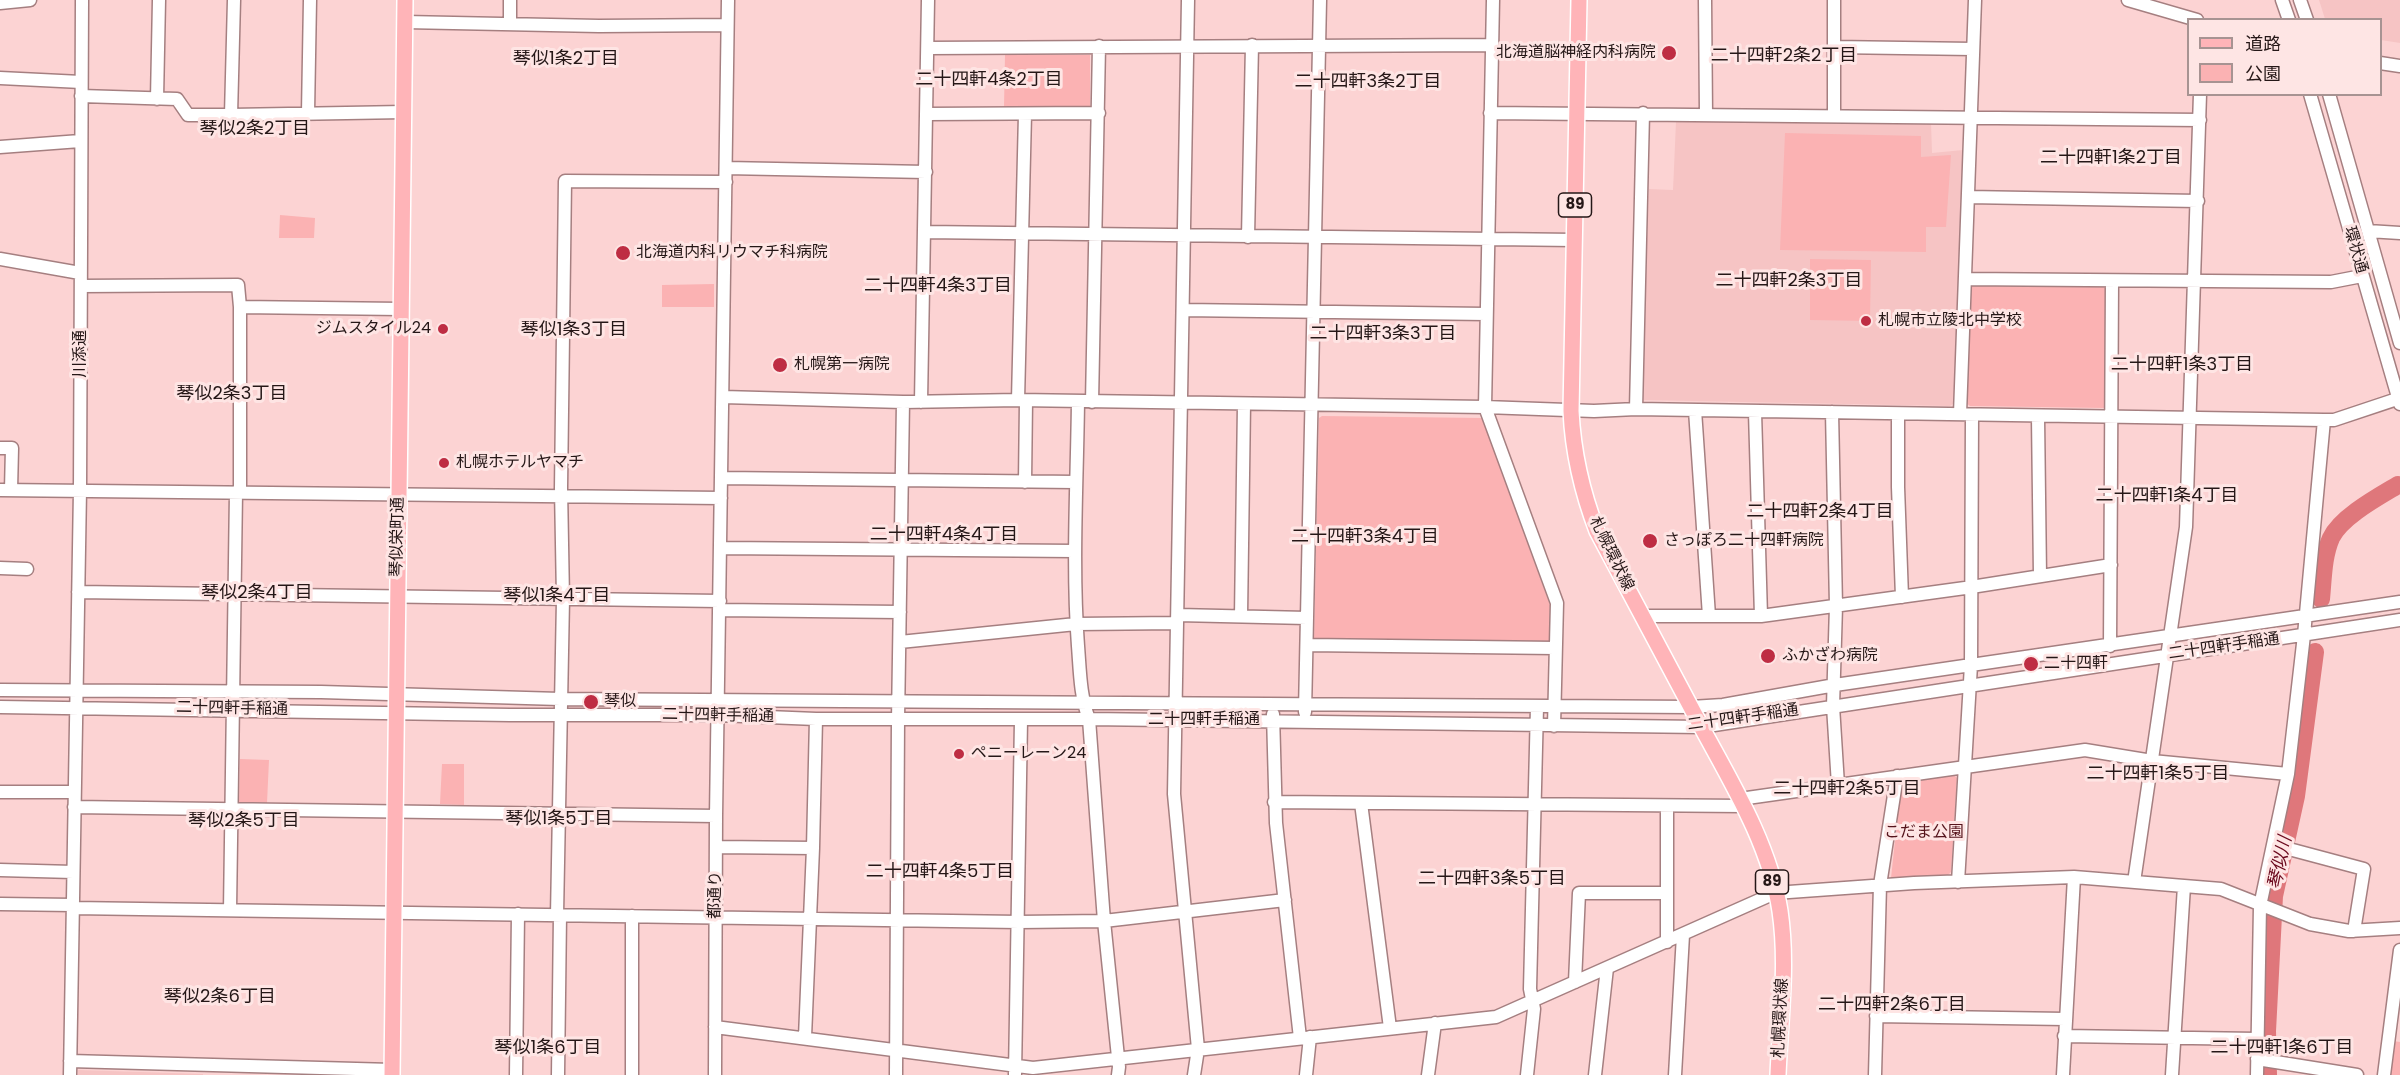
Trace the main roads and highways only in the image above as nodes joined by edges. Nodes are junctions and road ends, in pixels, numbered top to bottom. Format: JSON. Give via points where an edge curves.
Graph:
{"nodes":[{"id":1,"x":405,"y":0,"type":"edge"},
{"id":2,"x":1578,"y":0,"type":"edge"},
{"id":3,"x":392,"y":1073,"type":"edge"},
{"id":4,"x":1778,"y":1075,"type":"edge"}],
"edges":[{"from":1,"to":3,"type":"main road","name":"琴似栄町通"},
{"from":2,"to":4,"type":"main road","name":"札幌環状線","number":"89","via":[[1571,411],[1575,453],[1597,531],[1741,803],[1766,861],[1780,909],[1784,959]]}]}
